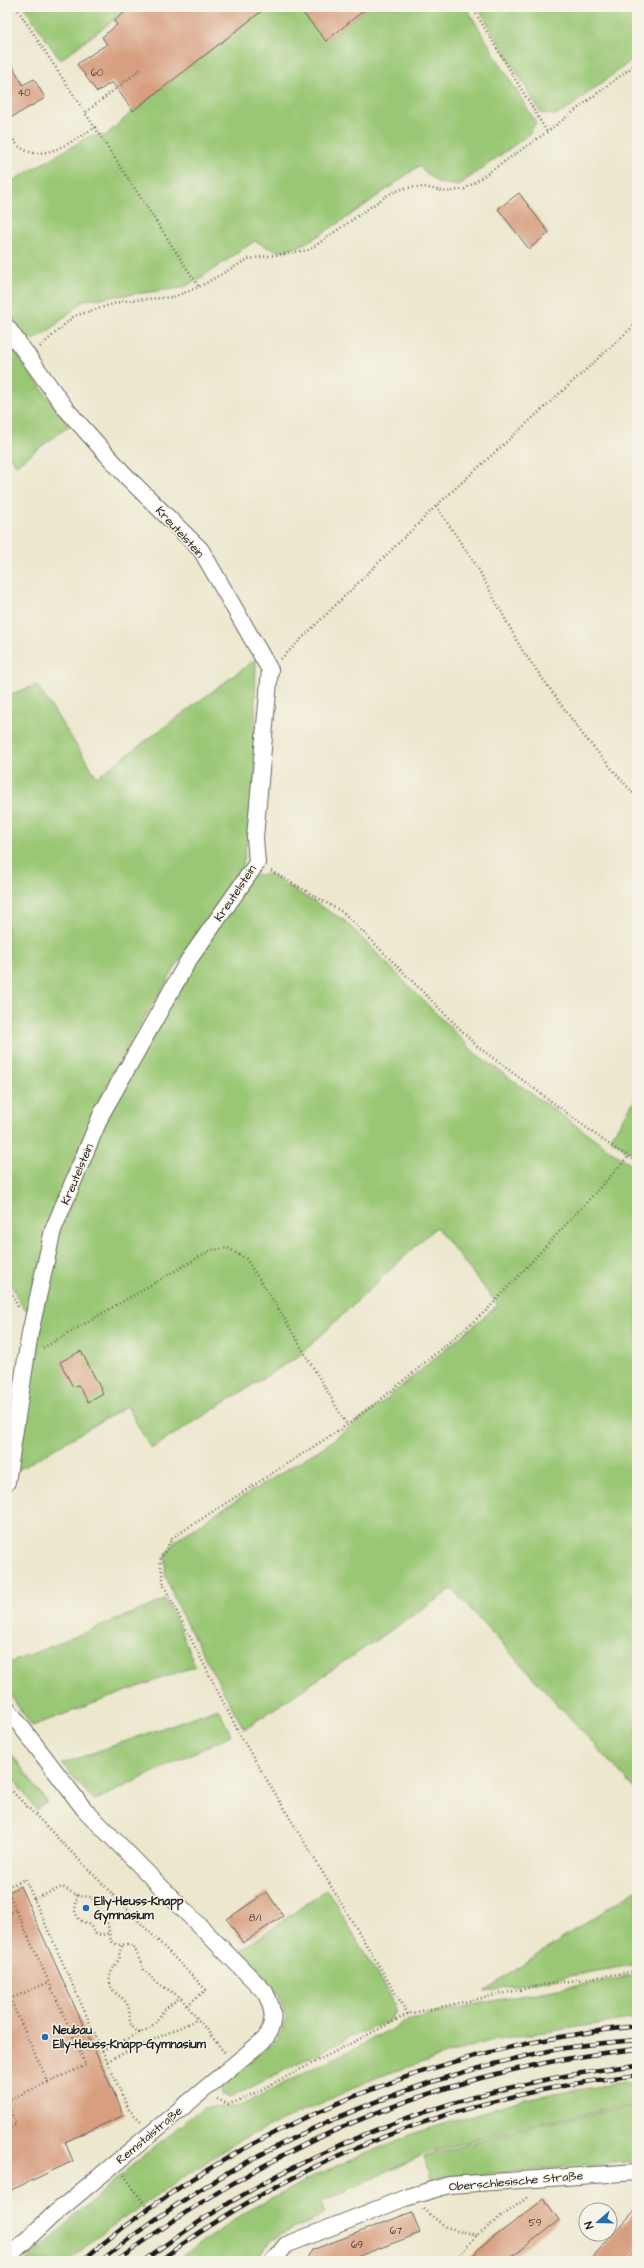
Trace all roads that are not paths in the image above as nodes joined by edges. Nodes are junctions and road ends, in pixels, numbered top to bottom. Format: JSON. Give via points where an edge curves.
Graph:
{"nodes":[{"id":1,"x":7,"y":327,"type":"edge"},
{"id":2,"x":7,"y":1482,"type":"edge"},
{"id":3,"x":7,"y":1708,"type":"edge"},
{"id":4,"x":637,"y":2172,"type":"edge"},
{"id":5,"x":7,"y":2258,"type":"edge"},
{"id":6,"x":273,"y":2261,"type":"edge"}],
"edges":[{"from":1,"to":2,"type":"street","name":"Kreutelstein","via":[[66,409],[126,476],[201,550],[270,670],[255,837],[257,863],[188,961],[102,1113],[53,1230],[26,1358]]},
{"from":3,"to":5,"type":"street","name":"Remstalstraße","via":[[84,1808],[265,1992],[274,2018],[272,2028],[265,2038],[54,2215]]},
{"from":4,"to":6,"type":"street","name":"Oberschlesische Straße","via":[[449,2185],[405,2198],[286,2245]]}]}
